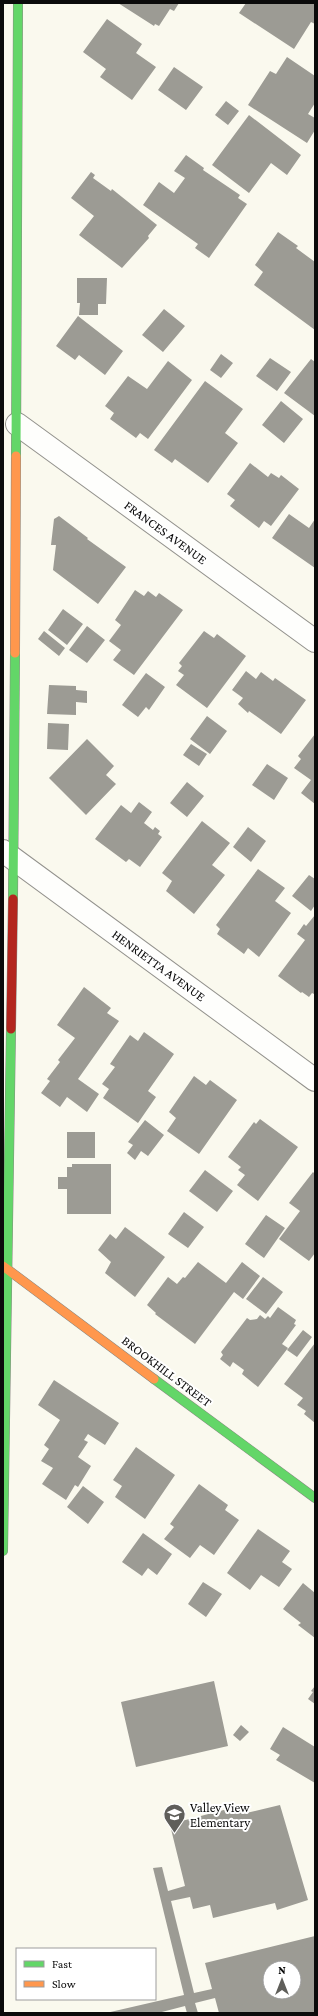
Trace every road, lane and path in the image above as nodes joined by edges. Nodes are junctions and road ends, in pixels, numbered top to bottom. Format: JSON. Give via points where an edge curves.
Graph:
{"nodes":[{"id":1,"x":18,"y":3,"type":"edge"},
{"id":2,"x":17,"y":424,"type":"junction"},
{"id":3,"x":315,"y":641,"type":"edge"},
{"id":4,"x":9,"y":855,"type":"edge"},
{"id":5,"x":315,"y":1080,"type":"edge"},
{"id":6,"x":5,"y":1267,"type":"edge"},
{"id":7,"x":315,"y":1498,"type":"edge"},
{"id":8,"x":3,"y":1551,"type":"edge"}],
"edges":[{"from":1,"to":2,"type":"street"},
{"from":2,"to":3,"type":"street","name":"FRANCES AVENUE"},
{"from":2,"to":4,"type":"street"},
{"from":4,"to":5,"type":"street","name":"HENRIETTA AVENUE"},
{"from":4,"to":6,"type":"street"},
{"from":6,"to":7,"type":"street","name":"BROOKHILL STREET"},
{"from":6,"to":8,"type":"street"}]}
